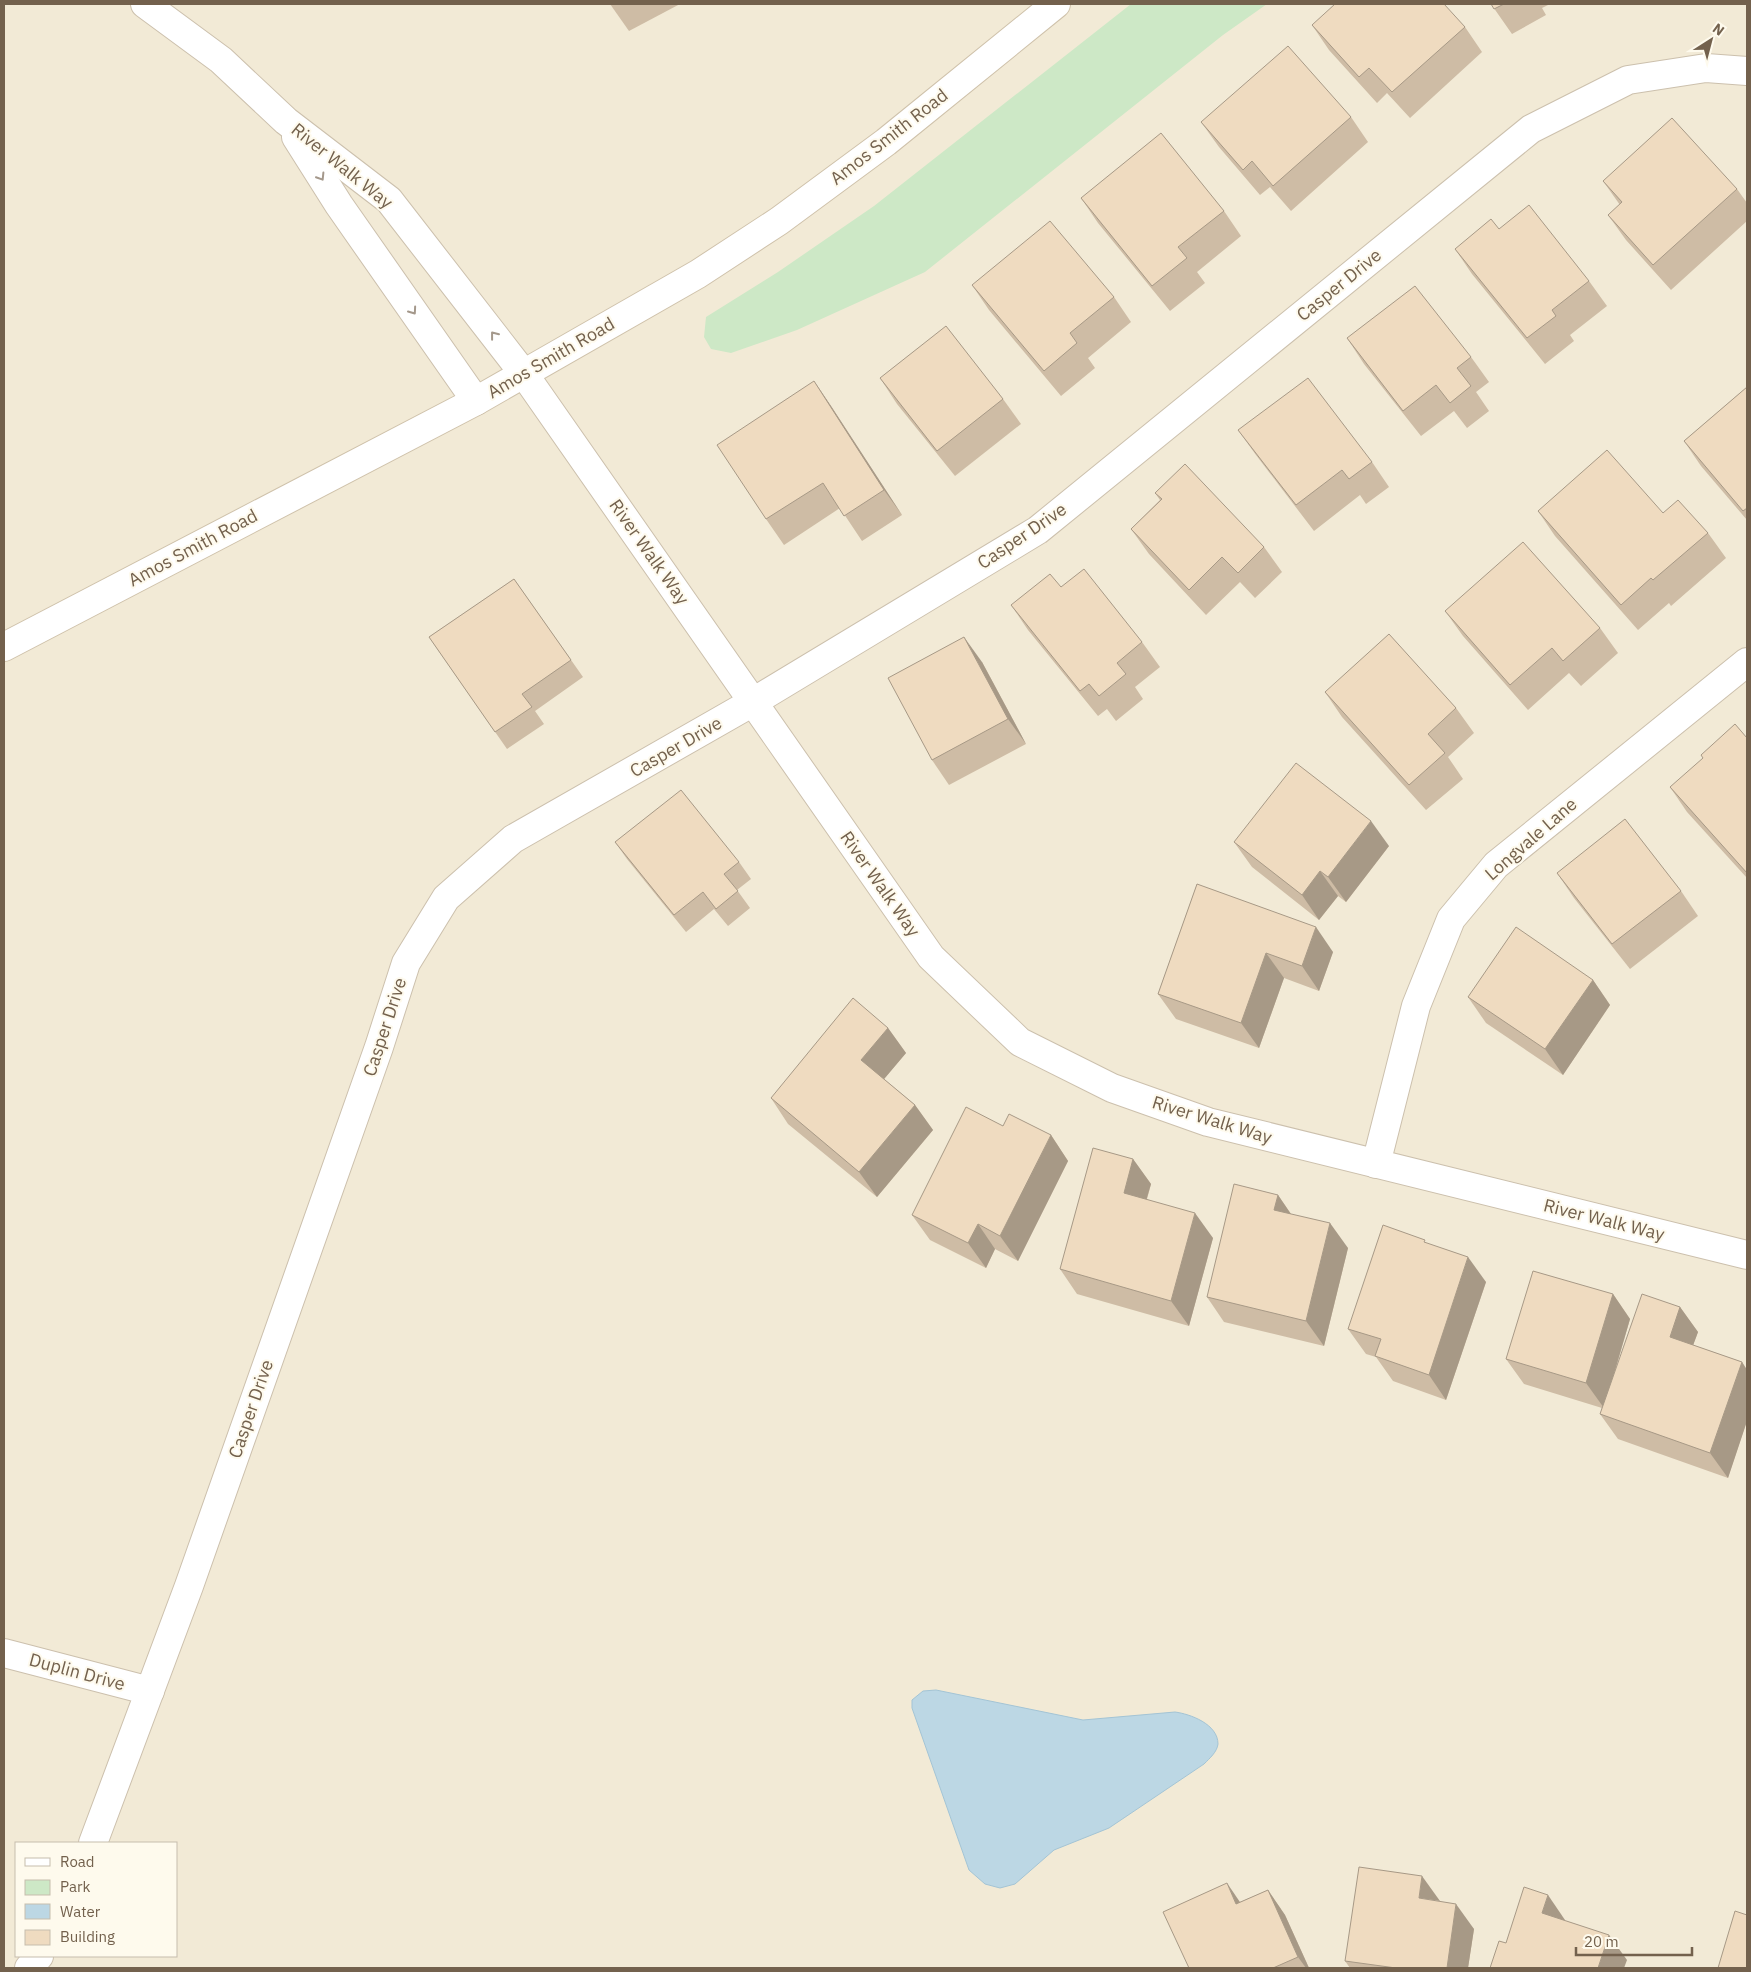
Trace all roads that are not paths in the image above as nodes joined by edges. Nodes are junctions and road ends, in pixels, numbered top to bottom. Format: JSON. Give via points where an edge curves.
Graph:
{"nodes":[{"id":1,"x":145,"y":4,"type":"edge"},
{"id":2,"x":1056,"y":4,"type":"edge"},
{"id":3,"x":1747,"y":72,"type":"edge"},
{"id":4,"x":286,"y":121,"type":"junction"},
{"id":5,"x":524,"y":374,"type":"junction"},
{"id":6,"x":476,"y":400,"type":"junction"},
{"id":7,"x":4,"y":647,"type":"edge"},
{"id":8,"x":1747,"y":662,"type":"edge"},
{"id":9,"x":753,"y":702,"type":"junction"},
{"id":10,"x":1376,"y":1164,"type":"junction"},
{"id":11,"x":1747,"y":1255,"type":"edge"},
{"id":12,"x":4,"y":1653,"type":"edge"},
{"id":13,"x":150,"y":1691,"type":"junction"},
{"id":14,"x":93,"y":1842,"type":"edge"},
{"id":15,"x":38,"y":1957,"type":"edge"},
{"id":16,"x":29,"y":1968,"type":"edge"}],
"edges":[{"from":1,"to":4,"type":"street","name":"River Walk Way","via":[[221,60]]},
{"from":2,"to":5,"type":"street","name":"Amos Smith Road","via":[[886,142],[779,221],[698,274]]},
{"from":3,"to":9,"type":"street","name":"Casper Drive","via":[[1706,68],[1628,80],[1531,129],[1038,530]]},
{"from":5,"to":4,"type":"street","name":"River Walk Way","one_way":true,"via":[[389,200]]},
{"from":4,"to":6,"type":"street","name":"River Walk Way","one_way":true,"via":[[339,205]]},
{"from":5,"to":6,"type":"street","name":"Amos Smith Road"},
{"from":5,"to":9,"type":"street","name":"River Walk Way"},
{"from":6,"to":7,"type":"street","name":"Amos Smith Road"},
{"from":8,"to":10,"type":"street","name":"Longvale Lane","via":[[1496,865],[1451,919],[1416,1006]]},
{"from":9,"to":10,"type":"street","name":"River Walk Way","via":[[931,957],[1020,1042],[1112,1088],[1208,1122]]},
{"from":9,"to":13,"type":"street","name":"Casper Drive","via":[[513,840],[446,898],[406,963],[370,1075]]},
{"from":10,"to":11,"type":"street","name":"River Walk Way"},
{"from":12,"to":13,"type":"street","name":"Duplin Drive"},
{"from":13,"to":14,"type":"street","name":"Casper Drive"},
{"from":15,"to":16,"type":"street"}]}
